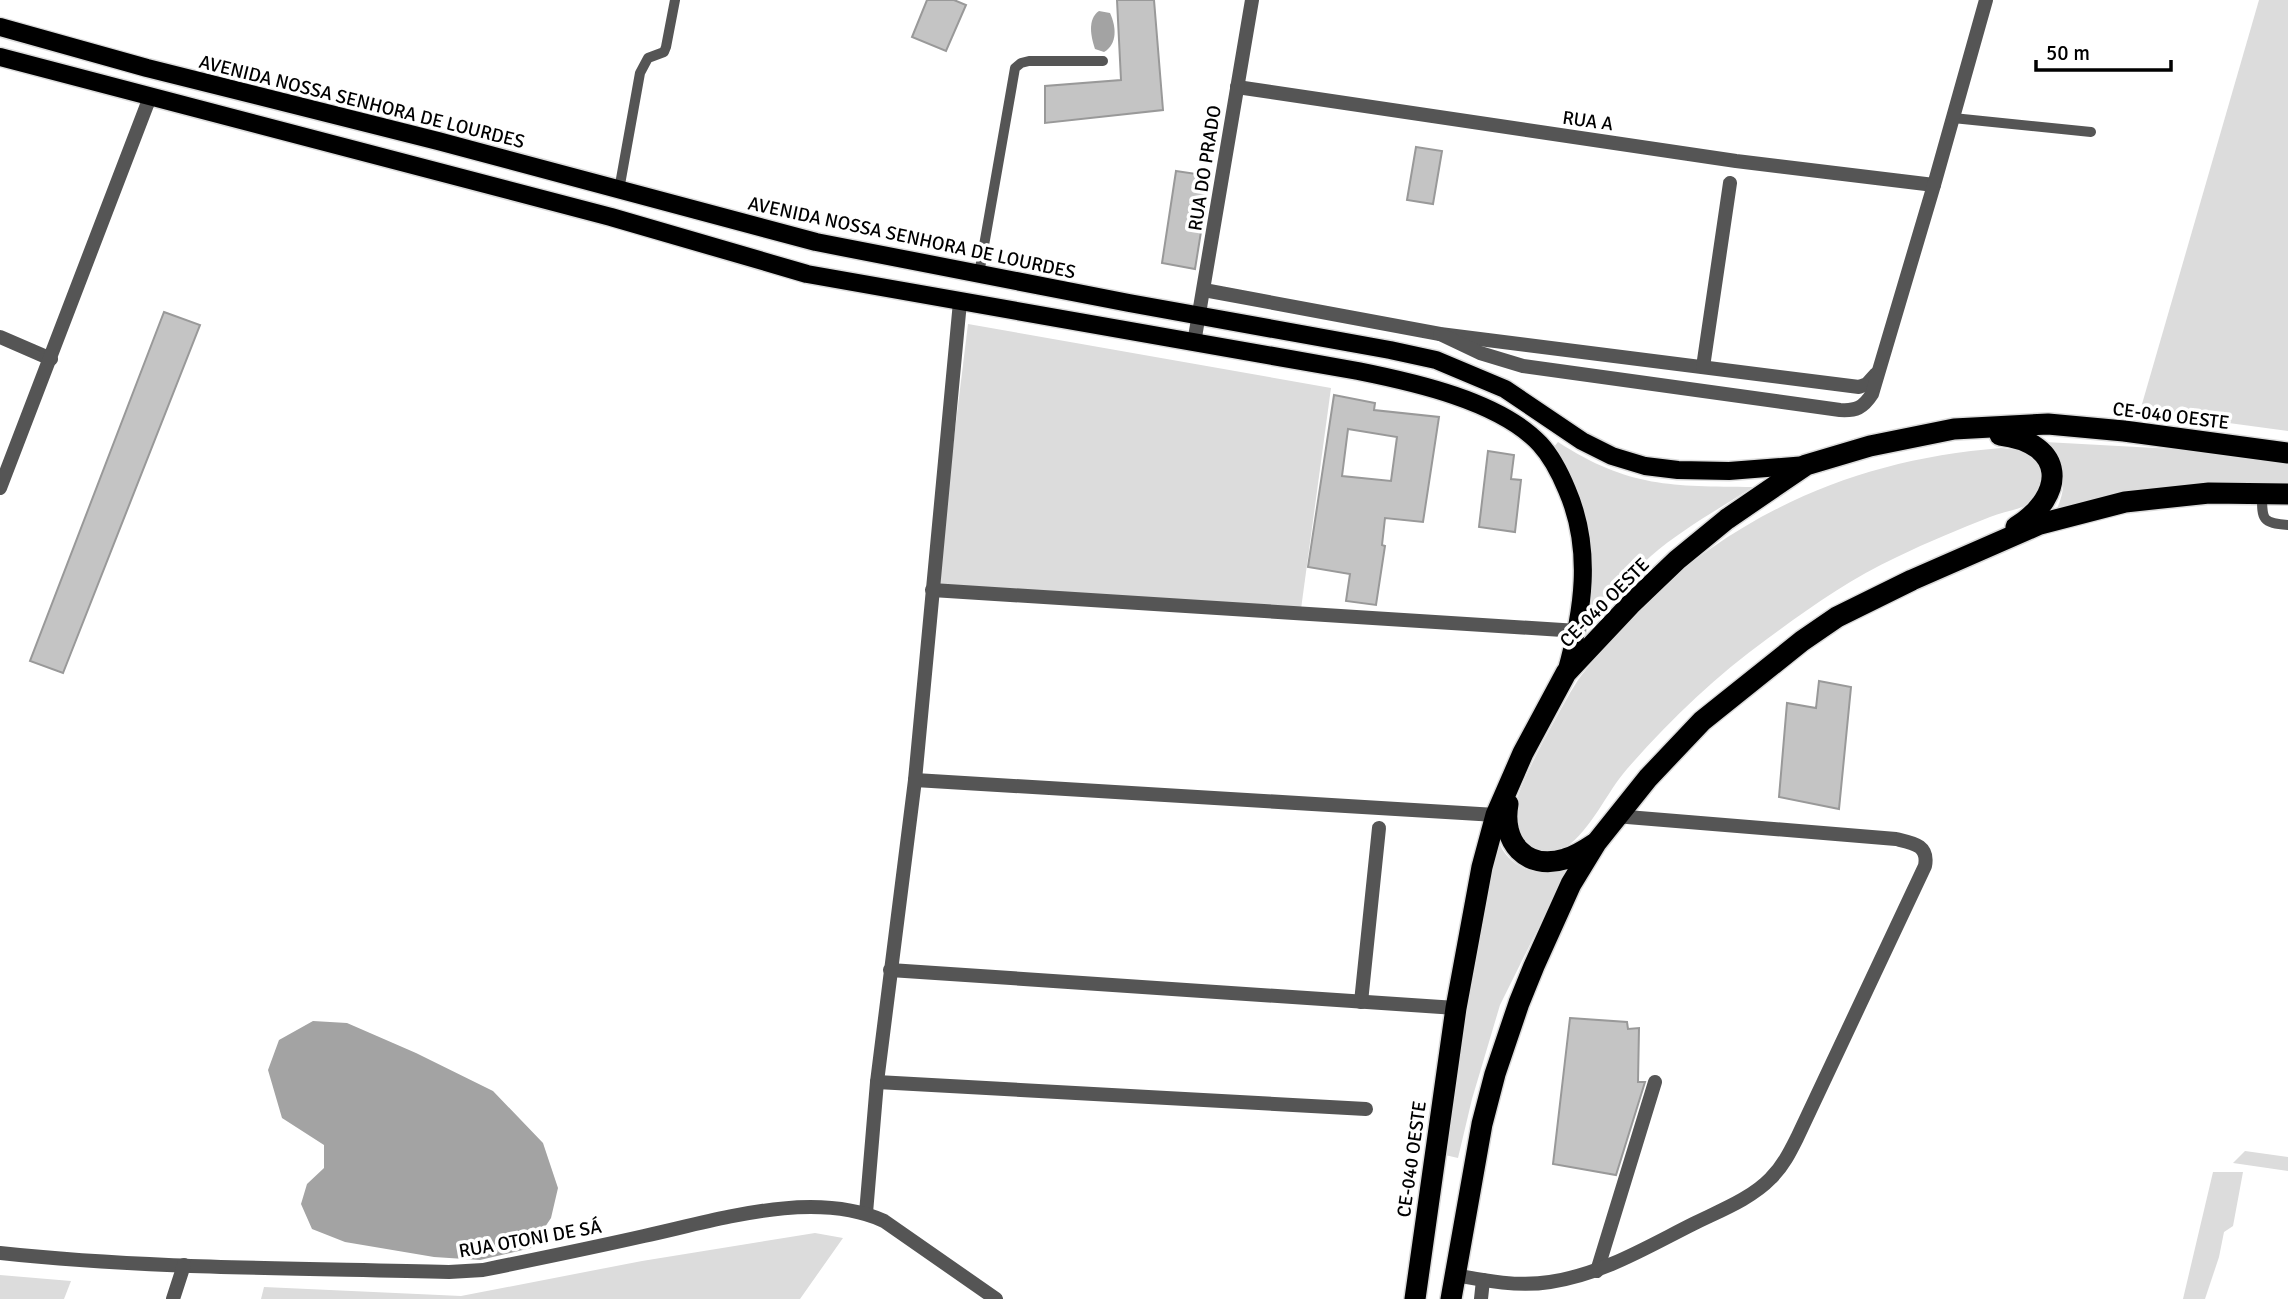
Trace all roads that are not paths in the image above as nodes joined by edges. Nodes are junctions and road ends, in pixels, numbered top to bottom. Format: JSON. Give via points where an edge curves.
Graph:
{"nodes":[{"id":1,"x":675,"y":0,"type":"edge"},
{"id":2,"x":1252,"y":0,"type":"edge"},
{"id":3,"x":1986,"y":0,"type":"edge"},
{"id":4,"x":0,"y":27,"type":"edge"},
{"id":5,"x":0,"y":57,"type":"edge"},
{"id":6,"x":1103,"y":61,"type":"dead end"},
{"id":7,"x":1237,"y":87,"type":"junction"},
{"id":8,"x":150,"y":97,"type":"junction"},
{"id":9,"x":1953,"y":118,"type":"junction"},
{"id":10,"x":2091,"y":132,"type":"dead end"},
{"id":11,"x":1730,"y":183,"type":"dead end"},
{"id":12,"x":1934,"y":185,"type":"junction"},
{"id":13,"x":619,"y":190,"type":"junction"},
{"id":14,"x":979,"y":274,"type":"junction"},
{"id":15,"x":1204,"y":290,"type":"junction"},
{"id":16,"x":960,"y":302,"type":"junction"},
{"id":17,"x":1199,"y":315,"type":"junction"},
{"id":18,"x":1440,"y":334,"type":"junction"},
{"id":19,"x":0,"y":337,"type":"edge"},
{"id":20,"x":1194,"y":343,"type":"junction"},
{"id":21,"x":51,"y":359,"type":"junction"},
{"id":22,"x":1703,"y":367,"type":"junction"},
{"id":23,"x":1877,"y":372,"type":"junction"},
{"id":24,"x":1954,"y":429,"type":"junction"},
{"id":25,"x":2286,"y":452,"type":"edge"},
{"id":26,"x":1806,"y":465,"type":"junction"},
{"id":27,"x":0,"y":488,"type":"edge"},
{"id":28,"x":2262,"y":494,"type":"junction"},
{"id":29,"x":2288,"y":494,"type":"edge"},
{"id":30,"x":2288,"y":526,"type":"edge"},
{"id":31,"x":1979,"y":551,"type":"junction"},
{"id":32,"x":932,"y":590,"type":"junction"},
{"id":33,"x":1578,"y":631,"type":"junction"},
{"id":34,"x":1566,"y":673,"type":"junction"},
{"id":35,"x":1515,"y":771,"type":"junction"},
{"id":36,"x":915,"y":780,"type":"junction"},
{"id":37,"x":1496,"y":815,"type":"junction"},
{"id":38,"x":1615,"y":816,"type":"junction"},
{"id":39,"x":1379,"y":828,"type":"dead end"},
{"id":40,"x":1596,"y":843,"type":"junction"},
{"id":41,"x":890,"y":970,"type":"junction"},
{"id":42,"x":1361,"y":1002,"type":"junction"},
{"id":43,"x":1456,"y":1008,"type":"junction"},
{"id":44,"x":877,"y":1082,"type":"junction"},
{"id":45,"x":1655,"y":1083,"type":"dead end"},
{"id":46,"x":1366,"y":1109,"type":"dead end"},
{"id":47,"x":866,"y":1213,"type":"junction"},
{"id":48,"x":0,"y":1253,"type":"edge"},
{"id":49,"x":184,"y":1265,"type":"junction"},
{"id":50,"x":1597,"y":1271,"type":"junction"},
{"id":51,"x":1455,"y":1275,"type":"junction"},
{"id":52,"x":1483,"y":1280,"type":"junction"},
{"id":53,"x":173,"y":1299,"type":"edge"},
{"id":54,"x":996,"y":1299,"type":"edge"},
{"id":55,"x":1415,"y":1299,"type":"edge"},
{"id":56,"x":1451,"y":1299,"type":"edge"},
{"id":57,"x":1480,"y":1299,"type":"edge"}],
"edges":[{"from":1,"to":13,"type":"lane","via":[[666,47],[648,58],[640,73]]},
{"from":2,"to":7,"type":"street","name":"RUA DO PRADO"},
{"from":3,"to":9,"type":"street"},
{"from":4,"to":13,"type":"main road","name":"AVENIDA NOSSA SENHORA DE LOURDES"},
{"from":5,"to":8,"type":"main road"},
{"from":6,"to":14,"type":"lane","via":[[1029,61],[1015,68]]},
{"from":7,"to":12,"type":"street","name":"RUA A","via":[[1736,161]]},
{"from":7,"to":15,"type":"street","name":"RUA DO PRADO"},
{"from":8,"to":16,"type":"main road","via":[[611,217],[807,274]]},
{"from":8,"to":21,"type":"street"},
{"from":9,"to":10,"type":"lane"},
{"from":9,"to":12,"type":"street"},
{"from":11,"to":22,"type":"street"},
{"from":12,"to":23,"type":"street"},
{"from":13,"to":14,"type":"main road","name":"AVENIDA NOSSA SENHORA DE LOURDES","via":[[816,242]]},
{"from":14,"to":17,"type":"main road","name":"AVENIDA NOSSA SENHORA DE LOURDES"},
{"from":15,"to":17,"type":"street","name":"RUA DO PRADO"},
{"from":15,"to":18,"type":"street"},
{"from":16,"to":20,"type":"main road"},
{"from":16,"to":32,"type":"street"},
{"from":17,"to":20,"type":"street","name":"RUA DO PRADO"},
{"from":17,"to":26,"type":"main road","name":"AVENIDA NOSSA SENHORA DE LOURDES","via":[[1436,360],[1505,389],[1582,441],[1644,466],[1729,471]]},
{"from":18,"to":22,"type":"street"},
{"from":18,"to":23,"type":"street","via":[[1523,366],[1840,410],[1864,406]]},
{"from":19,"to":21,"type":"street"},
{"from":20,"to":33,"type":"main road","via":[[1418,383],[1517,425],[1539,443],[1558,469],[1572,502],[1584,568]]},
{"from":21,"to":27,"type":"street"},
{"from":22,"to":23,"type":"street","via":[[1859,387]]},
{"from":24,"to":25,"type":"highway","name":"CE-040 OESTE","via":[[2048,424]]},
{"from":24,"to":26,"type":"highway","name":"CE-040 OESTE"},
{"from":24,"to":31,"type":"highway","via":[[2024,439],[2043,452],[2052,472],[2048,498],[2038,510]]},
{"from":26,"to":34,"type":"highway","name":"CE-040 OESTE","via":[[1677,560]]},
{"from":28,"to":29,"type":"highway"},
{"from":28,"to":30,"type":"lane","via":[[2265,520]]},
{"from":28,"to":31,"type":"highway","via":[[2209,493],[2125,502],[2040,524]]},
{"from":31,"to":38,"type":"highway","via":[[1861,604],[1802,641],[1702,721]]},
{"from":32,"to":33,"type":"street"},
{"from":32,"to":36,"type":"street"},
{"from":33,"to":34,"type":"main road"},
{"from":34,"to":35,"type":"highway","name":"CE-040 OESTE"},
{"from":35,"to":37,"type":"highway","name":"CE-040 OESTE"},
{"from":35,"to":40,"type":"highway","via":[[1506,826],[1517,849],[1526,857],[1552,861]]},
{"from":36,"to":37,"type":"street"},
{"from":36,"to":41,"type":"street"},
{"from":37,"to":43,"type":"highway","name":"CE-040 OESTE"},
{"from":38,"to":40,"type":"highway"},
{"from":38,"to":50,"type":"street","via":[[1896,839],[1918,845],[1926,858],[1785,1162],[1752,1193]]},
{"from":39,"to":42,"type":"street"},
{"from":40,"to":51,"type":"highway","via":[[1571,884],[1505,1042],[1475,1156]]},
{"from":41,"to":42,"type":"street"},
{"from":41,"to":44,"type":"street"},
{"from":42,"to":43,"type":"street"},
{"from":43,"to":55,"type":"highway","name":"CE-040 OESTE"},
{"from":44,"to":46,"type":"street"},
{"from":44,"to":47,"type":"street"},
{"from":45,"to":50,"type":"street"},
{"from":47,"to":49,"type":"street","name":"RUA OTONI DE SÁ","via":[[812,1207],[749,1213],[483,1270]]},
{"from":47,"to":54,"type":"street","name":"RUA OTONI DE SÁ"},
{"from":48,"to":49,"type":"street","name":"RUA OTONI DE SÁ"},
{"from":49,"to":53,"type":"street"},
{"from":50,"to":52,"type":"street","via":[[1550,1282]]},
{"from":51,"to":52,"type":"street"},
{"from":51,"to":56,"type":"highway"},
{"from":52,"to":57,"type":"street"}]}
